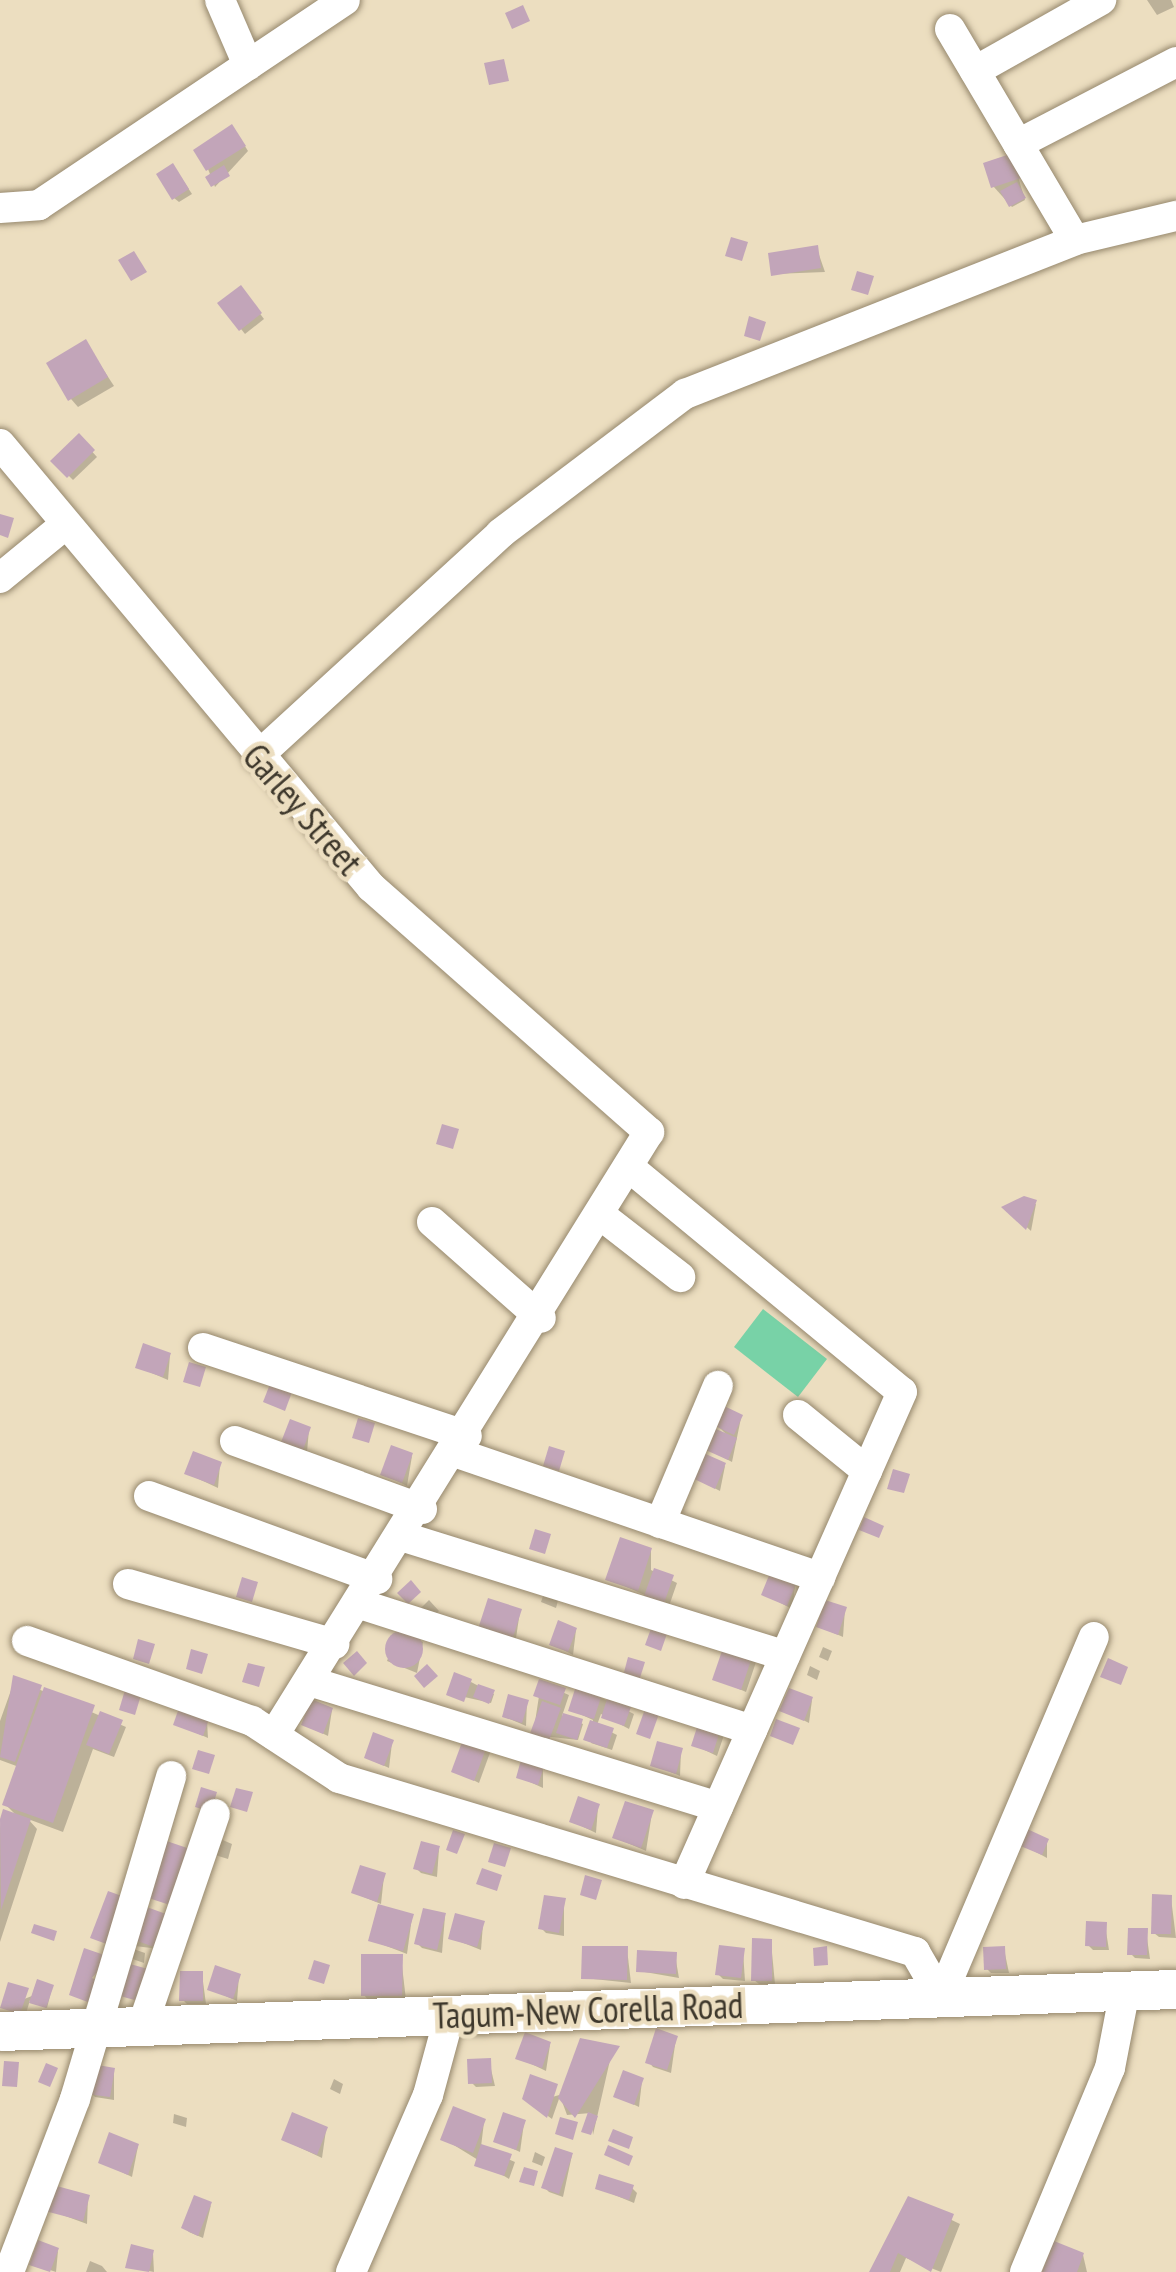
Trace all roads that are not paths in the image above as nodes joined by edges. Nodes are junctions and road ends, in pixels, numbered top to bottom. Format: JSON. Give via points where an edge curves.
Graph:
{"nodes":[{"id":1,"x":220,"y":0,"type":"edge"},
{"id":2,"x":345,"y":0,"type":"edge"},
{"id":3,"x":1101,"y":0,"type":"edge"},
{"id":4,"x":950,"y":29,"type":"dead end"},
{"id":5,"x":1176,"y":62,"type":"edge"},
{"id":6,"x":248,"y":65,"type":"junction"},
{"id":7,"x":975,"y":71,"type":"junction"},
{"id":8,"x":1018,"y":144,"type":"junction"},
{"id":9,"x":0,"y":208,"type":"edge"},
{"id":10,"x":1176,"y":216,"type":"edge"},
{"id":11,"x":1075,"y":241,"type":"junction"},
{"id":12,"x":0,"y":444,"type":"edge"},
{"id":13,"x":65,"y":524,"type":"junction"},
{"id":14,"x":0,"y":578,"type":"edge"},
{"id":15,"x":258,"y":756,"type":"junction"},
{"id":16,"x":630,"y":1168,"type":"junction"},
{"id":17,"x":602,"y":1217,"type":"junction"},
{"id":18,"x":432,"y":1222,"type":"dead end"},
{"id":19,"x":680,"y":1277,"type":"dead end"},
{"id":20,"x":542,"y":1318,"type":"junction"},
{"id":21,"x":203,"y":1348,"type":"dead end"},
{"id":22,"x":718,"y":1386,"type":"dead end"},
{"id":23,"x":798,"y":1415,"type":"dead end"},
{"id":24,"x":235,"y":1441,"type":"dead end"},
{"id":25,"x":462,"y":1445,"type":"junction"},
{"id":26,"x":867,"y":1471,"type":"junction"},
{"id":27,"x":148,"y":1496,"type":"dead end"},
{"id":28,"x":422,"y":1509,"type":"junction"},
{"id":29,"x":660,"y":1523,"type":"junction"},
{"id":30,"x":404,"y":1537,"type":"junction"},
{"id":31,"x":820,"y":1577,"type":"junction"},
{"id":32,"x":128,"y":1584,"type":"dead end"},
{"id":33,"x":368,"y":1591,"type":"junction"},
{"id":34,"x":1094,"y":1637,"type":"dead end"},
{"id":35,"x":27,"y":1641,"type":"dead end"},
{"id":36,"x":334,"y":1644,"type":"junction"},
{"id":37,"x":785,"y":1656,"type":"junction"},
{"id":38,"x":309,"y":1681,"type":"junction"},
{"id":39,"x":752,"y":1730,"type":"junction"},
{"id":40,"x":274,"y":1735,"type":"junction"},
{"id":41,"x":170,"y":1776,"type":"dead end"},
{"id":42,"x":718,"y":1807,"type":"junction"},
{"id":43,"x":215,"y":1814,"type":"dead end"},
{"id":44,"x":684,"y":1883,"type":"junction"},
{"id":45,"x":1176,"y":1989,"type":"edge"},
{"id":46,"x":1125,"y":1990,"type":"junction"},
{"id":47,"x":941,"y":1997,"type":"junction"},
{"id":48,"x":450,"y":2014,"type":"junction"},
{"id":49,"x":142,"y":2027,"type":"junction"},
{"id":50,"x":94,"y":2028,"type":"junction"},
{"id":51,"x":0,"y":2031,"type":"edge"},
{"id":52,"x":9,"y":2272,"type":"edge"},
{"id":53,"x":351,"y":2272,"type":"edge"},
{"id":54,"x":1025,"y":2272,"type":"edge"}],
"edges":[{"from":1,"to":6,"type":"street"},
{"from":2,"to":6,"type":"street"},
{"from":3,"to":7,"type":"street"},
{"from":4,"to":7,"type":"street"},
{"from":5,"to":8,"type":"street"},
{"from":6,"to":9,"type":"street","via":[[39,205]]},
{"from":7,"to":8,"type":"street"},
{"from":8,"to":11,"type":"street"},
{"from":10,"to":11,"type":"street"},
{"from":11,"to":15,"type":"street","via":[[685,394],[501,532]]},
{"from":12,"to":13,"type":"street","name":"Garley Street"},
{"from":13,"to":14,"type":"street"},
{"from":13,"to":15,"type":"street","name":"Garley Street"},
{"from":15,"to":16,"type":"street","name":"Garley Street","via":[[422,938],[649,1132]]},
{"from":16,"to":17,"type":"street"},
{"from":16,"to":26,"type":"street","via":[[902,1392]]},
{"from":17,"to":19,"type":"street"},
{"from":17,"to":20,"type":"street"},
{"from":18,"to":20,"type":"street"},
{"from":20,"to":25,"type":"street"},
{"from":21,"to":25,"type":"street"},
{"from":22,"to":29,"type":"street"},
{"from":23,"to":26,"type":"street"},
{"from":24,"to":28,"type":"street"},
{"from":25,"to":28,"type":"street"},
{"from":25,"to":29,"type":"street"},
{"from":26,"to":31,"type":"street"},
{"from":27,"to":33,"type":"street"},
{"from":28,"to":30,"type":"street"},
{"from":29,"to":31,"type":"street"},
{"from":30,"to":33,"type":"street"},
{"from":30,"to":37,"type":"street"},
{"from":31,"to":37,"type":"street"},
{"from":32,"to":36,"type":"street"},
{"from":33,"to":36,"type":"street"},
{"from":33,"to":39,"type":"street"},
{"from":34,"to":47,"type":"street"},
{"from":35,"to":40,"type":"street"},
{"from":36,"to":38,"type":"street"},
{"from":37,"to":39,"type":"street"},
{"from":38,"to":40,"type":"street"},
{"from":38,"to":42,"type":"street"},
{"from":39,"to":42,"type":"street"},
{"from":40,"to":44,"type":"street","via":[[339,1778]]},
{"from":41,"to":50,"type":"street"},
{"from":42,"to":44,"type":"street"},
{"from":43,"to":49,"type":"street"},
{"from":44,"to":47,"type":"street","via":[[915,1952]]},
{"from":45,"to":46,"type":"main road","name":"Tagum-New Corella Road"},
{"from":46,"to":47,"type":"main road","name":"Tagum-New Corella Road"},
{"from":46,"to":54,"type":"street","via":[[1110,2068]]},
{"from":47,"to":48,"type":"main road","name":"Tagum-New Corella Road"},
{"from":48,"to":49,"type":"main road","name":"Tagum-New Corella Road"},
{"from":48,"to":53,"type":"street","via":[[428,2095]]},
{"from":49,"to":50,"type":"main road","name":"Tagum-New Corella Road"},
{"from":50,"to":51,"type":"main road","name":"Tagum-New Corella Road"},
{"from":50,"to":52,"type":"street"}]}
